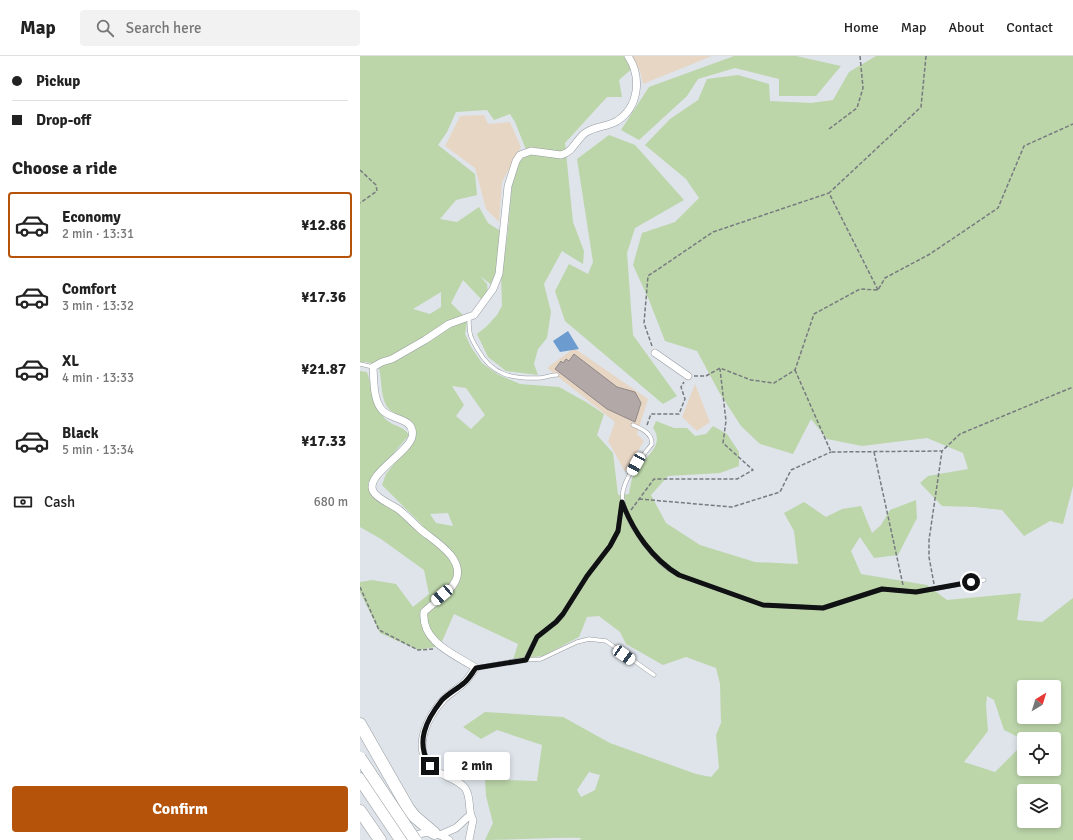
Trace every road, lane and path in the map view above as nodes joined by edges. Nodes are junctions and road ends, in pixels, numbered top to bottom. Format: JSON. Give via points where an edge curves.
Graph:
{"nodes":[{"id":1,"x":628,"y":56,"type":"edge"},
{"id":2,"x":860,"y":56,"type":"edge"},
{"id":3,"x":926,"y":56,"type":"edge"},
{"id":4,"x":1073,"y":124,"type":"edge"},
{"id":5,"x":829,"y":129,"type":"dead end"},
{"id":6,"x":360,"y":170,"type":"edge"},
{"id":7,"x":829,"y":193,"type":"junction"},
{"id":8,"x":360,"y":203,"type":"edge"},
{"id":9,"x":878,"y":290,"type":"junction"},
{"id":10,"x":469,"y":318,"type":"junction"},
{"id":11,"x":655,"y":353,"type":"joint"},
{"id":12,"x":360,"y":364,"type":"edge"},
{"id":13,"x":373,"y":367,"type":"junction"},
{"id":14,"x":720,"y":368,"type":"junction"},
{"id":15,"x":795,"y":370,"type":"junction"},
{"id":16,"x":558,"y":375,"type":"dead end"},
{"id":17,"x":688,"y":376,"type":"junction"},
{"id":18,"x":1073,"y":387,"type":"edge"},
{"id":19,"x":634,"y":425,"type":"dead end"},
{"id":20,"x":644,"y":430,"type":"junction"},
{"id":21,"x":942,"y":451,"type":"junction"},
{"id":22,"x":831,"y":452,"type":"junction"},
{"id":23,"x":874,"y":452,"type":"junction"},
{"id":24,"x":639,"y":499,"type":"junction"},
{"id":25,"x":622,"y":502,"type":"junction"},
{"id":26,"x":627,"y":515,"type":"junction"},
{"id":27,"x":984,"y":580,"type":"dead end"},
{"id":28,"x":360,"y":587,"type":"edge"},
{"id":29,"x":934,"y":588,"type":"junction"},
{"id":30,"x":905,"y":591,"type":"junction"},
{"id":31,"x":445,"y":648,"type":"junction"},
{"id":32,"x":526,"y":660,"type":"junction"},
{"id":33,"x":476,"y":668,"type":"junction"},
{"id":34,"x":654,"y":675,"type":"dead end"},
{"id":35,"x":360,"y":724,"type":"edge"},
{"id":36,"x":360,"y":758,"type":"edge"},
{"id":37,"x":360,"y":779,"type":"edge"},
{"id":38,"x":360,"y":811,"type":"edge"},
{"id":39,"x":470,"y":815,"type":"junction"},
{"id":40,"x":437,"y":834,"type":"junction"},
{"id":41,"x":380,"y":840,"type":"edge"},
{"id":42,"x":401,"y":840,"type":"edge"},
{"id":43,"x":406,"y":840,"type":"edge"},
{"id":44,"x":415,"y":840,"type":"edge"},
{"id":45,"x":449,"y":840,"type":"edge"},
{"id":46,"x":469,"y":840,"type":"edge"}],
"edges":[{"from":1,"to":10,"type":"street","via":[[636,73],[636,93],[634,102],[628,110],[616,121],[588,131],[566,154],[531,151],[520,155],[516,161],[508,186],[499,274],[480,309]]},
{"from":2,"to":5,"type":"path","via":[[863,88],[857,108]]},
{"from":3,"to":7,"type":"path","via":[[921,108]]},
{"from":4,"to":9,"type":"path","via":[[1024,146],[998,208],[930,254],[885,278]]},
{"from":6,"to":8,"type":"path","via":[[376,185],[377,191]]},
{"from":7,"to":9,"type":"path"},
{"from":7,"to":11,"type":"path","via":[[713,232],[648,276],[644,323]]},
{"from":9,"to":15,"type":"path","via":[[860,289],[814,314]]},
{"from":10,"to":13,"type":"street","via":[[449,324],[419,344]]},
{"from":10,"to":16,"type":"lane","via":[[470,335],[475,346],[490,366],[499,372],[520,377],[541,378],[552,374]]},
{"from":11,"to":17,"type":"street"},
{"from":12,"to":13,"type":"lane"},
{"from":13,"to":31,"type":"street","via":[[378,404],[383,411],[408,423],[412,434],[408,444],[377,475],[372,490],[375,495],[400,511],[444,548],[457,567],[458,575],[450,589],[424,612],[426,630],[432,640]]},
{"from":14,"to":15,"type":"path","via":[[751,380],[774,382]]},
{"from":14,"to":17,"type":"path","via":[[706,376]]},
{"from":14,"to":24,"type":"path","via":[[726,421],[724,443],[753,470],[737,479],[654,479]]},
{"from":15,"to":22,"type":"path"},
{"from":17,"to":20,"type":"path","via":[[681,387],[685,399],[679,414],[651,414]]},
{"from":18,"to":21,"type":"path","via":[[960,434]]},
{"from":19,"to":20,"type":"lane"},
{"from":20,"to":25,"type":"lane","via":[[651,438],[652,444],[629,477],[623,491]]},
{"from":21,"to":23,"type":"path"},
{"from":21,"to":29,"type":"path","via":[[929,540]]},
{"from":22,"to":23,"type":"path"},
{"from":22,"to":24,"type":"path","via":[[791,470],[780,492],[732,507]]},
{"from":23,"to":30,"type":"path"},
{"from":24,"to":26,"type":"path"},
{"from":25,"to":26,"type":"lane"},
{"from":25,"to":32,"type":"lane","via":[[618,531],[610,546],[563,614],[537,637]]},
{"from":26,"to":30,"type":"lane","via":[[652,553],[666,568],[763,605],[823,608],[882,589]]},
{"from":27,"to":29,"type":"lane"},
{"from":28,"to":31,"type":"path","via":[[379,630],[418,650]]},
{"from":29,"to":30,"type":"lane","via":[[916,592]]},
{"from":31,"to":33,"type":"street"},
{"from":32,"to":33,"type":"lane"},
{"from":32,"to":34,"type":"lane","via":[[541,659],[589,639],[606,641]]},
{"from":33,"to":39,"type":"street","via":[[465,683],[442,700],[425,729],[422,743],[423,756],[430,766],[464,787],[469,798]]},
{"from":35,"to":40,"type":"highway","via":[[414,816]]},
{"from":36,"to":44,"type":"highway","bridge":true},
{"from":37,"to":42,"type":"highway"},
{"from":38,"to":41,"type":"highway"},
{"from":39,"to":40,"type":"street","via":[[456,828]]},
{"from":39,"to":46,"type":"street","via":[[473,820]]},
{"from":40,"to":43,"type":"street","via":[[419,834]]},
{"from":40,"to":45,"type":"street"}]}
